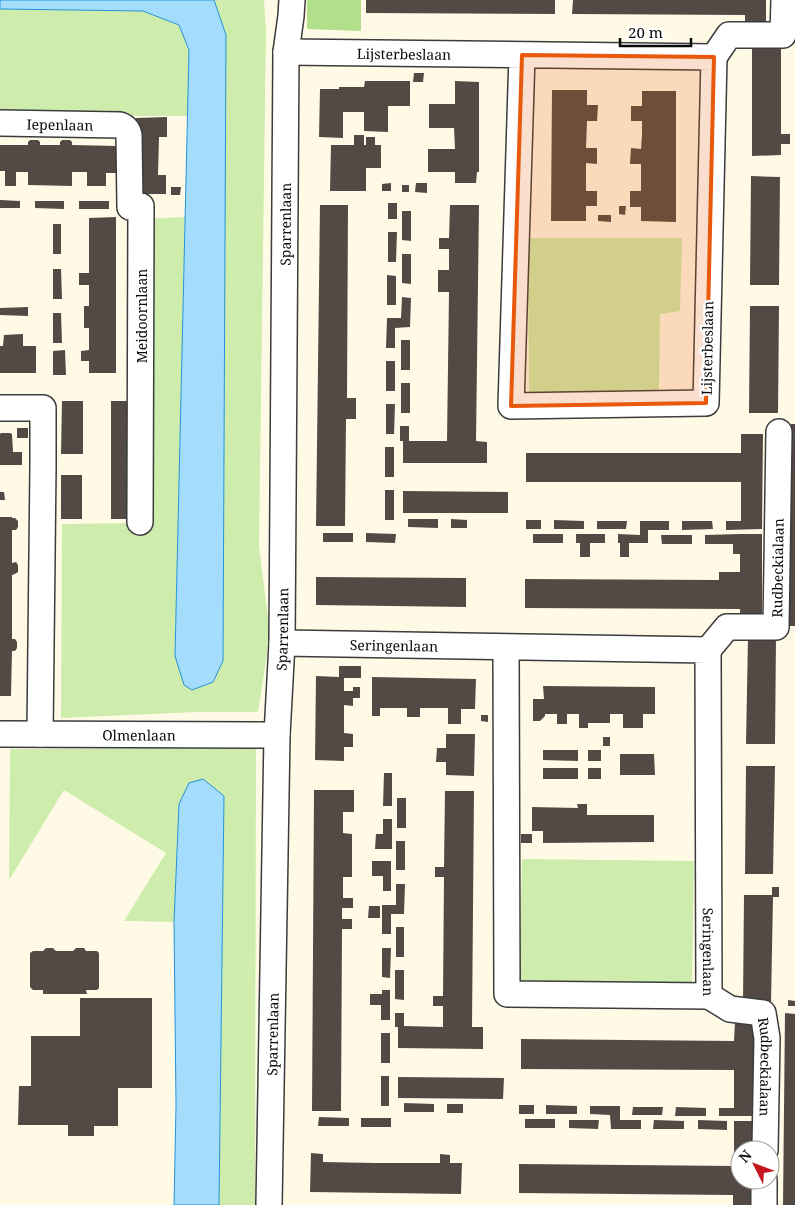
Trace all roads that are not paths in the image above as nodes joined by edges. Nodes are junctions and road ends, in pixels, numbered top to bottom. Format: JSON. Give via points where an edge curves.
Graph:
{"nodes":[{"id":1,"x":278,"y":0,"type":"edge"},
{"id":2,"x":292,"y":0,"type":"edge"},
{"id":3,"x":784,"y":0,"type":"edge"},
{"id":4,"x":286,"y":52,"type":"junction"},
{"id":5,"x":522,"y":55,"type":"junction"},
{"id":6,"x":714,"y":57,"type":"junction"},
{"id":7,"x":0,"y":122,"type":"edge"},
{"id":8,"x":120,"y":125,"type":"joint"},
{"id":9,"x":0,"y":408,"type":"edge"},
{"id":10,"x":779,"y":432,"type":"dead end"},
{"id":11,"x":140,"y":522,"type":"dead end"},
{"id":12,"x":282,"y":643,"type":"junction"},
{"id":13,"x":506,"y":647,"type":"junction"},
{"id":14,"x":708,"y":650,"type":"junction"},
{"id":15,"x":0,"y":734,"type":"edge"},
{"id":16,"x":40,"y":734,"type":"junction"},
{"id":17,"x":277,"y":735,"type":"junction"},
{"id":18,"x":709,"y":996,"type":"junction"},
{"id":19,"x":765,"y":1140,"type":"edge"},
{"id":20,"x":764,"y":1190,"type":"edge"},
{"id":21,"x":269,"y":1205,"type":"edge"},
{"id":22,"x":764,"y":1205,"type":"edge"}],
"edges":[{"from":1,"to":4,"type":"street","name":"Sparrenlaan"},
{"from":2,"to":4,"type":"street","name":"Sparrenlaan"},
{"from":3,"to":6,"type":"street","via":[[783,35],[729,35]]},
{"from":4,"to":5,"type":"street","name":"Lijsterbeslaan"},
{"from":4,"to":12,"type":"street","name":"Sparrenlaan"},
{"from":5,"to":6,"type":"street","name":"Lijsterbeslaan"},
{"from":5,"to":6,"type":"street","name":"Lijsterbeslaan","via":[[511,406],[706,403]]},
{"from":7,"to":8,"type":"street","name":"Iepenlaan"},
{"from":8,"to":11,"type":"street","name":"Meidoornlaan","via":[[129,135],[130,207],[141,206]]},
{"from":9,"to":16,"type":"street","via":[[43,408]]},
{"from":10,"to":14,"type":"street","name":"Rudbeckialaan","via":[[776,626],[727,627]]},
{"from":12,"to":13,"type":"street","name":"Seringenlaan"},
{"from":12,"to":17,"type":"street","name":"Sparrenlaan"},
{"from":13,"to":14,"type":"street","name":"Seringenlaan"},
{"from":13,"to":18,"type":"street","name":"Seringenlaan","via":[[507,994]]},
{"from":14,"to":18,"type":"street","name":"Seringenlaan"},
{"from":15,"to":16,"type":"street","name":"Olmenlaan"},
{"from":16,"to":17,"type":"street","name":"Olmenlaan"},
{"from":17,"to":21,"type":"street","name":"Sparrenlaan"},
{"from":18,"to":19,"type":"street","name":"Rudbeckialaan","via":[[730,1009],[763,1013],[767,1038]]},
{"from":20,"to":22,"type":"street"}]}
